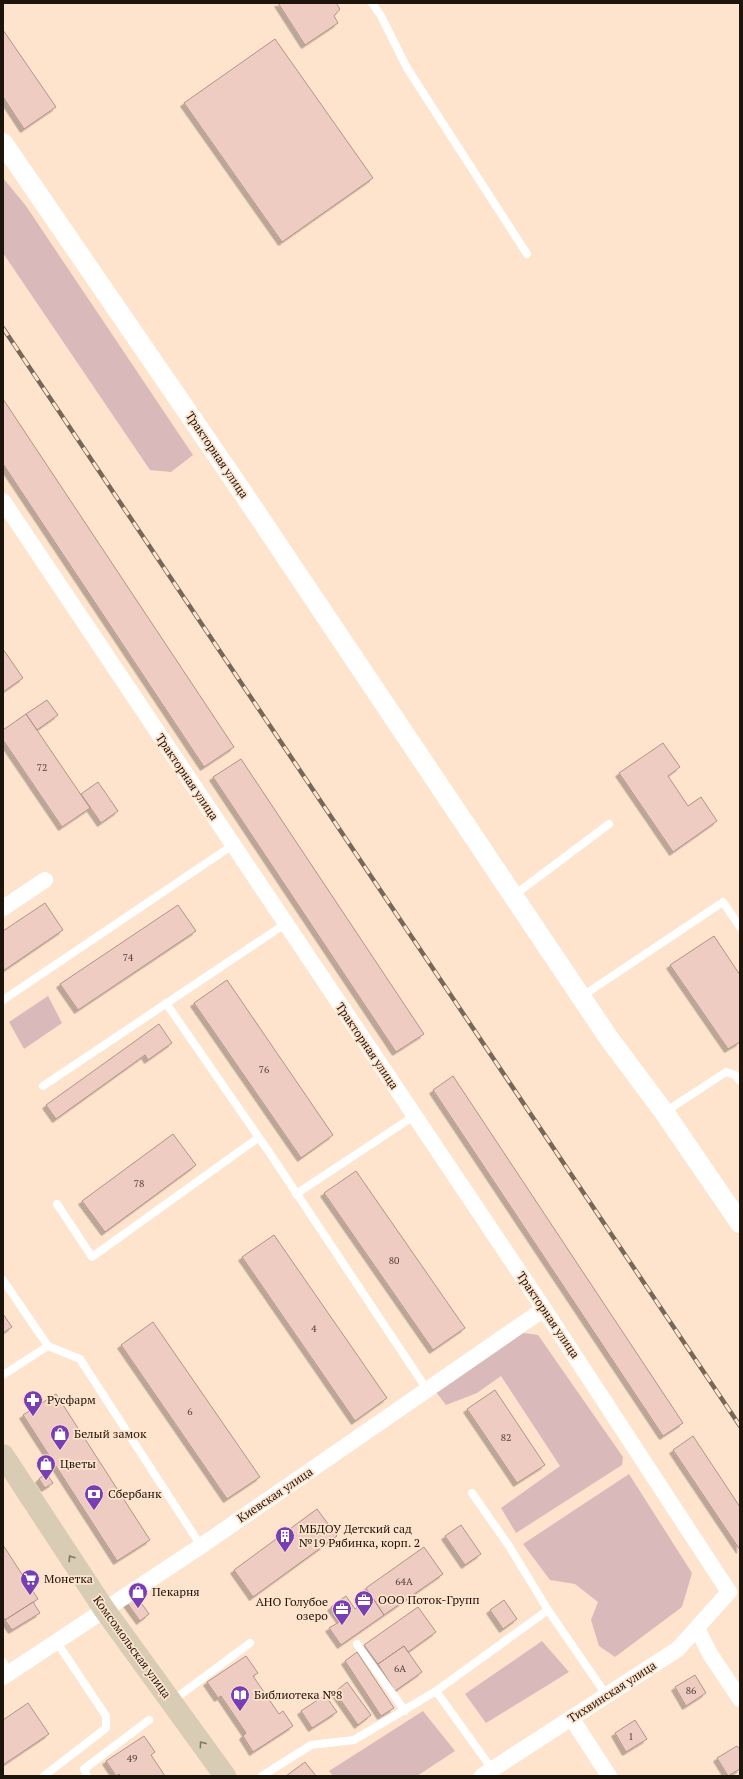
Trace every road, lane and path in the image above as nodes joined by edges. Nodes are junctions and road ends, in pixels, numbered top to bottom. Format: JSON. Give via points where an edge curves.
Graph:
{"nodes":[{"id":1,"x":372,"y":3,"type":"edge"},
{"id":2,"x":3,"y":143,"type":"edge"},
{"id":3,"x":527,"y":254,"type":"dead end"},
{"id":4,"x":3,"y":501,"type":"edge"},
{"id":5,"x":609,"y":824,"type":"dead end"},
{"id":6,"x":233,"y":845,"type":"junction"},
{"id":7,"x":45,"y":880,"type":"dead end"},
{"id":8,"x":514,"y":896,"type":"junction"},
{"id":9,"x":3,"y":908,"type":"edge"},
{"id":10,"x":285,"y":924,"type":"junction"},
{"id":11,"x":740,"y":926,"type":"edge"},
{"id":12,"x":581,"y":997,"type":"junction"},
{"id":13,"x":3,"y":1000,"type":"edge"},
{"id":14,"x":166,"y":1003,"type":"junction"},
{"id":15,"x":740,"y":1081,"type":"edge"},
{"id":16,"x":43,"y":1086,"type":"dead end"},
{"id":17,"x":664,"y":1112,"type":"junction"},
{"id":18,"x":414,"y":1116,"type":"junction"},
{"id":19,"x":258,"y":1138,"type":"junction"},
{"id":20,"x":296,"y":1194,"type":"junction"},
{"id":21,"x":58,"y":1204,"type":"dead end"},
{"id":22,"x":740,"y":1223,"type":"edge"},
{"id":23,"x":3,"y":1280,"type":"edge"},
{"id":24,"x":544,"y":1309,"type":"junction"},
{"id":25,"x":48,"y":1346,"type":"junction"},
{"id":26,"x":3,"y":1375,"type":"edge"},
{"id":27,"x":428,"y":1391,"type":"junction"},
{"id":28,"x":3,"y":1455,"type":"edge"},
{"id":29,"x":472,"y":1493,"type":"dead end"},
{"id":30,"x":201,"y":1546,"type":"junction"},
{"id":31,"x":729,"y":1592,"type":"joint"},
{"id":32,"x":104,"y":1609,"type":"junction"},
{"id":33,"x":548,"y":1610,"type":"junction"},
{"id":34,"x":697,"y":1628,"type":"junction"},
{"id":35,"x":56,"y":1641,"type":"junction"},
{"id":36,"x":250,"y":1643,"type":"dead end"},
{"id":37,"x":357,"y":1644,"type":"dead end"},
{"id":38,"x":5,"y":1671,"type":"edge"},
{"id":39,"x":436,"y":1691,"type":"junction"},
{"id":40,"x":607,"y":1696,"type":"junction"},
{"id":41,"x":740,"y":1698,"type":"edge"},
{"id":42,"x":171,"y":1701,"type":"junction"},
{"id":43,"x":405,"y":1711,"type":"junction"},
{"id":44,"x":572,"y":1719,"type":"junction"},
{"id":45,"x":149,"y":1720,"type":"dead end"},
{"id":46,"x":487,"y":1773,"type":"edge"},
{"id":47,"x":44,"y":1776,"type":"edge"},
{"id":48,"x":87,"y":1776,"type":"edge"},
{"id":49,"x":225,"y":1776,"type":"edge"},
{"id":50,"x":262,"y":1776,"type":"edge"},
{"id":51,"x":609,"y":1776,"type":"edge"}],
"edges":[{"from":1,"to":3,"type":"lane","via":[[407,68]]},
{"from":2,"to":8,"type":"street","name":"Тракторная улица","via":[[237,484]]},
{"from":4,"to":6,"type":"street","name":"Тракторная улица"},
{"from":5,"to":8,"type":"lane"},
{"from":6,"to":10,"type":"street","name":"Тракторная улица"},
{"from":6,"to":13,"type":"lane","via":[[78,952]]},
{"from":7,"to":9,"type":"street"},
{"from":8,"to":12,"type":"street","name":"Тракторная улица"},
{"from":10,"to":14,"type":"lane"},
{"from":10,"to":18,"type":"street","name":"Тракторная улица"},
{"from":11,"to":12,"type":"lane","via":[[723,902]]},
{"from":12,"to":17,"type":"street","name":"Тракторная улица","via":[[608,1038]]},
{"from":14,"to":16,"type":"lane"},
{"from":14,"to":19,"type":"lane"},
{"from":15,"to":17,"type":"lane","via":[[735,1075],[726,1072]]},
{"from":17,"to":22,"type":"street","name":"Тракторная улица"},
{"from":18,"to":20,"type":"lane"},
{"from":18,"to":24,"type":"street","name":"Тракторная улица"},
{"from":19,"to":20,"type":"lane"},
{"from":19,"to":21,"type":"lane","via":[[92,1257]]},
{"from":20,"to":27,"type":"lane"},
{"from":23,"to":25,"type":"lane"},
{"from":24,"to":27,"type":"street","name":"Киевская улица"},
{"from":24,"to":31,"type":"street","name":"Тракторная улица"},
{"from":25,"to":26,"type":"lane"},
{"from":25,"to":30,"type":"lane","via":[[80,1359]]},
{"from":27,"to":30,"type":"street","name":"Киевская улица"},
{"from":32,"to":28,"type":"main road","name":"Комсомольская улица","one_way":true},
{"from":29,"to":33,"type":"lane","via":[[509,1546]]},
{"from":30,"to":32,"type":"street","name":"Киевская улица"},
{"from":31,"to":34,"type":"street","name":"Тихвинская улица"},
{"from":32,"to":35,"type":"street","name":"Киевская улица"},
{"from":32,"to":42,"type":"main road","name":"Комсомольская улица"},
{"from":33,"to":39,"type":"lane"},
{"from":33,"to":40,"type":"lane"},
{"from":34,"to":40,"type":"street","name":"Тихвинская улица","via":[[678,1649]]},
{"from":34,"to":41,"type":"street","via":[[710,1654]]},
{"from":35,"to":38,"type":"street","name":"Киевская улица"},
{"from":35,"to":47,"type":"lane","via":[[106,1716],[106,1728]]},
{"from":36,"to":42,"type":"lane"},
{"from":37,"to":43,"type":"lane"},
{"from":39,"to":43,"type":"lane"},
{"from":39,"to":46,"type":"lane"},
{"from":40,"to":44,"type":"street","name":"Тихвинская улица"},
{"from":49,"to":42,"type":"main road","name":"Комсомольская улица","one_way":true},
{"from":43,"to":50,"type":"lane","via":[[354,1740],[311,1745]]},
{"from":44,"to":46,"type":"street","name":"Тихвинская улица"},
{"from":44,"to":51,"type":"street"},
{"from":45,"to":48,"type":"lane","via":[[84,1769]]}]}
